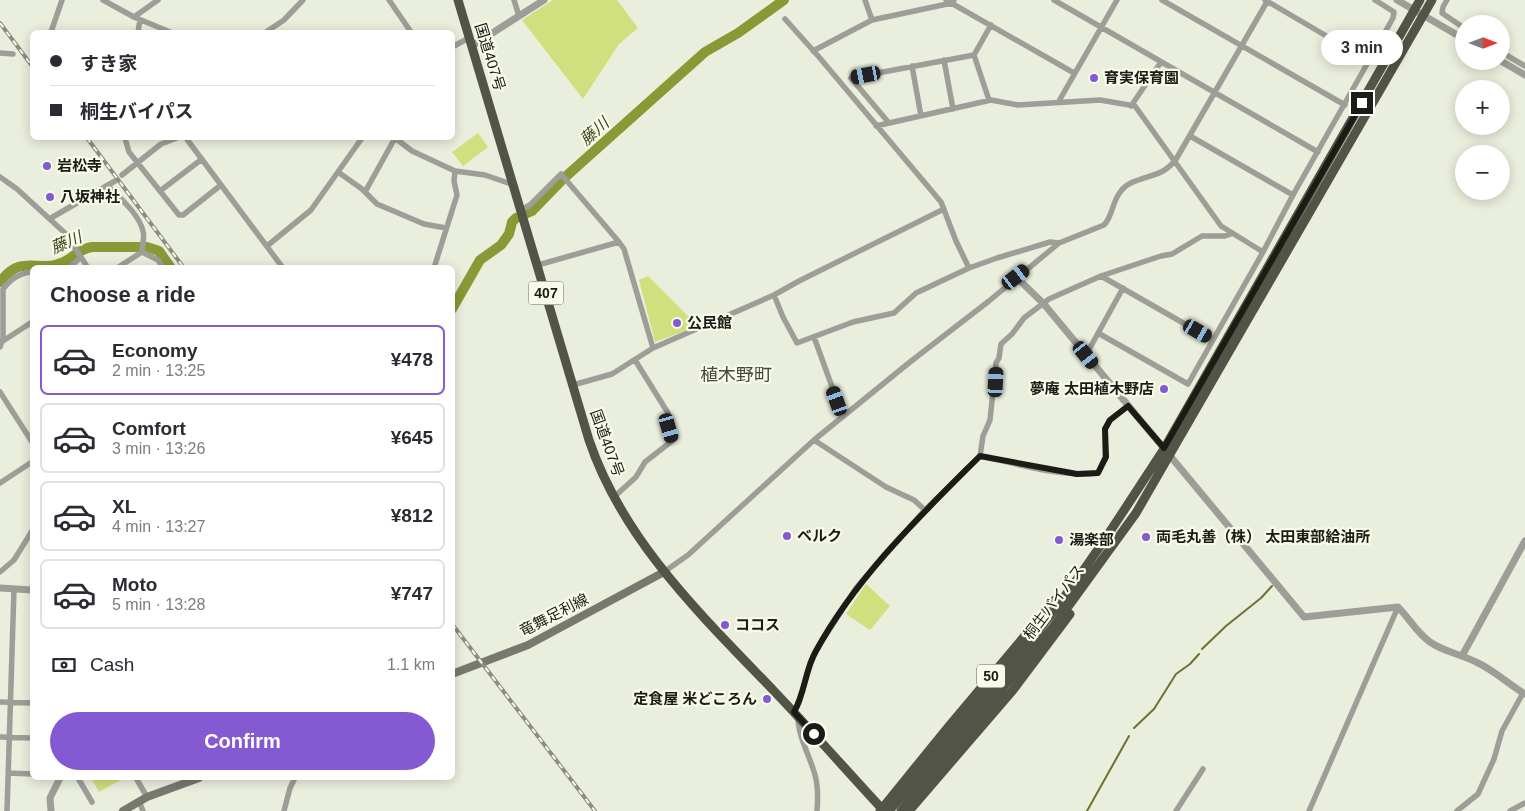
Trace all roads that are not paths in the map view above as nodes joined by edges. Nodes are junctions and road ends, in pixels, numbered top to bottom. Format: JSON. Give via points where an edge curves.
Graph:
{"nodes":[{"id":1,"x":62,"y":0,"type":"edge"},
{"id":2,"x":103,"y":0,"type":"edge"},
{"id":3,"x":158,"y":0,"type":"edge"},
{"id":4,"x":303,"y":0,"type":"edge"},
{"id":5,"x":389,"y":0,"type":"edge"},
{"id":6,"x":458,"y":0,"type":"edge"},
{"id":7,"x":514,"y":0,"type":"edge"},
{"id":8,"x":544,"y":0,"type":"edge"},
{"id":9,"x":865,"y":0,"type":"edge"},
{"id":10,"x":946,"y":0,"type":"edge"},
{"id":11,"x":1054,"y":0,"type":"edge"},
{"id":12,"x":1117,"y":0,"type":"edge"},
{"id":13,"x":1162,"y":0,"type":"edge"},
{"id":14,"x":1267,"y":0,"type":"edge"},
{"id":15,"x":1375,"y":0,"type":"edge"},
{"id":16,"x":1397,"y":0,"type":"edge"},
{"id":17,"x":1420,"y":0,"type":"edge"},
{"id":18,"x":1432,"y":0,"type":"edge"},
{"id":19,"x":1447,"y":0,"type":"edge"},
{"id":20,"x":953,"y":2,"type":"edge"},
{"id":21,"x":1415,"y":10,"type":"junction"},
{"id":22,"x":1424,"y":15,"type":"junction"},
{"id":23,"x":520,"y":16,"type":"junction"},
{"id":24,"x":137,"y":19,"type":"junction"},
{"id":25,"x":785,"y":19,"type":"dead end"},
{"id":26,"x":872,"y":20,"type":"junction"},
{"id":27,"x":1455,"y":22,"type":"edge"},
{"id":28,"x":991,"y":25,"type":"junction"},
{"id":29,"x":1101,"y":28,"type":"junction"},
{"id":30,"x":52,"y":30,"type":"edge"},
{"id":31,"x":138,"y":30,"type":"edge"},
{"id":32,"x":165,"y":30,"type":"edge"},
{"id":33,"x":269,"y":30,"type":"edge"},
{"id":34,"x":410,"y":30,"type":"edge"},
{"id":35,"x":1455,"y":34,"type":"edge"},
{"id":36,"x":471,"y":42,"type":"junction"},
{"id":37,"x":1242,"y":45,"type":"junction"},
{"id":38,"x":455,"y":46,"type":"edge"},
{"id":39,"x":813,"y":51,"type":"junction"},
{"id":40,"x":0,"y":53,"type":"edge"},
{"id":41,"x":13,"y":54,"type":"dead end"},
{"id":42,"x":974,"y":55,"type":"junction"},
{"id":43,"x":1510,"y":57,"type":"edge"},
{"id":44,"x":944,"y":60,"type":"junction"},
{"id":45,"x":1369,"y":61,"type":"junction"},
{"id":46,"x":1161,"y":62,"type":"junction"},
{"id":47,"x":912,"y":66,"type":"junction"},
{"id":48,"x":1510,"y":66,"type":"edge"},
{"id":49,"x":1525,"y":66,"type":"edge"},
{"id":50,"x":1074,"y":73,"type":"junction"},
{"id":51,"x":1525,"y":75,"type":"edge"},
{"id":52,"x":1215,"y":93,"type":"junction"},
{"id":53,"x":989,"y":100,"type":"junction"},
{"id":54,"x":1060,"y":102,"type":"junction"},
{"id":55,"x":1345,"y":105,"type":"junction"},
{"id":56,"x":1131,"y":106,"type":"junction"},
{"id":57,"x":953,"y":109,"type":"junction"},
{"id":58,"x":922,"y":116,"type":"junction"},
{"id":59,"x":889,"y":123,"type":"junction"},
{"id":60,"x":876,"y":126,"type":"junction"},
{"id":61,"x":1190,"y":136,"type":"junction"},
{"id":62,"x":126,"y":140,"type":"edge"},
{"id":63,"x":172,"y":140,"type":"edge"},
{"id":64,"x":188,"y":140,"type":"edge"},
{"id":65,"x":361,"y":140,"type":"edge"},
{"id":66,"x":394,"y":140,"type":"edge"},
{"id":67,"x":398,"y":140,"type":"edge"},
{"id":68,"x":1318,"y":152,"type":"junction"},
{"id":69,"x":202,"y":159,"type":"junction"},
{"id":70,"x":1175,"y":161,"type":"junction"},
{"id":71,"x":138,"y":162,"type":"junction"},
{"id":72,"x":338,"y":172,"type":"junction"},
{"id":73,"x":455,"y":172,"type":"junction"},
{"id":74,"x":0,"y":176,"type":"edge"},
{"id":75,"x":122,"y":176,"type":"dead end"},
{"id":76,"x":115,"y":181,"type":"dead end"},
{"id":77,"x":222,"y":185,"type":"junction"},
{"id":78,"x":514,"y":185,"type":"junction"},
{"id":79,"x":108,"y":186,"type":"junction"},
{"id":80,"x":160,"y":191,"type":"junction"},
{"id":81,"x":365,"y":192,"type":"junction"},
{"id":82,"x":1293,"y":195,"type":"junction"},
{"id":83,"x":944,"y":209,"type":"junction"},
{"id":84,"x":521,"y":210,"type":"junction"},
{"id":85,"x":51,"y":218,"type":"junction"},
{"id":86,"x":446,"y":228,"type":"junction"},
{"id":87,"x":1231,"y":234,"type":"junction"},
{"id":88,"x":619,"y":242,"type":"junction"},
{"id":89,"x":1058,"y":242,"type":"junction"},
{"id":90,"x":267,"y":246,"type":"junction"},
{"id":91,"x":142,"y":252,"type":"junction"},
{"id":92,"x":1263,"y":252,"type":"junction"},
{"id":93,"x":81,"y":257,"type":"junction"},
{"id":94,"x":72,"y":265,"type":"edge"},
{"id":95,"x":86,"y":265,"type":"edge"},
{"id":96,"x":121,"y":265,"type":"edge"},
{"id":97,"x":161,"y":265,"type":"edge"},
{"id":98,"x":281,"y":265,"type":"edge"},
{"id":99,"x":435,"y":265,"type":"edge"},
{"id":100,"x":538,"y":265,"type":"junction"},
{"id":101,"x":969,"y":268,"type":"junction"},
{"id":102,"x":30,"y":272,"type":"edge"},
{"id":103,"x":1101,"y":276,"type":"junction"},
{"id":104,"x":1016,"y":277,"type":"junction"},
{"id":105,"x":1123,"y":288,"type":"junction"},
{"id":106,"x":774,"y":295,"type":"junction"},
{"id":107,"x":1043,"y":303,"type":"junction"},
{"id":108,"x":30,"y":323,"type":"edge"},
{"id":109,"x":1098,"y":333,"type":"junction"},
{"id":110,"x":814,"y":337,"type":"junction"},
{"id":111,"x":1212,"y":340,"type":"junction"},
{"id":112,"x":1,"y":344,"type":"edge"},
{"id":113,"x":653,"y":348,"type":"junction"},
{"id":114,"x":1086,"y":355,"type":"junction"},
{"id":115,"x":635,"y":360,"type":"junction"},
{"id":116,"x":573,"y":385,"type":"junction"},
{"id":117,"x":0,"y":392,"type":"edge"},
{"id":118,"x":1128,"y":406,"type":"junction"},
{"id":119,"x":843,"y":417,"type":"junction"},
{"id":120,"x":30,"y":439,"type":"edge"},
{"id":121,"x":814,"y":440,"type":"junction"},
{"id":122,"x":1164,"y":448,"type":"junction"},
{"id":123,"x":980,"y":456,"type":"junction"},
{"id":124,"x":1170,"y":456,"type":"junction"},
{"id":125,"x":30,"y":463,"type":"edge"},
{"id":126,"x":0,"y":483,"type":"edge"},
{"id":127,"x":614,"y":497,"type":"junction"},
{"id":128,"x":926,"y":510,"type":"junction"},
{"id":129,"x":30,"y":534,"type":"edge"},
{"id":130,"x":1525,"y":541,"type":"edge"},
{"id":131,"x":1102,"y":544,"type":"junction"},
{"id":132,"x":1102,"y":561,"type":"junction"},
{"id":133,"x":0,"y":572,"type":"edge"},
{"id":134,"x":664,"y":572,"type":"junction"},
{"id":135,"x":0,"y":588,"type":"edge"},
{"id":136,"x":14,"y":589,"type":"junction"},
{"id":137,"x":30,"y":590,"type":"edge"},
{"id":138,"x":1398,"y":607,"type":"junction"},
{"id":139,"x":1462,"y":656,"type":"junction"},
{"id":140,"x":455,"y":673,"type":"edge"},
{"id":141,"x":1524,"y":694,"type":"edge"},
{"id":142,"x":0,"y":702,"type":"edge"},
{"id":143,"x":10,"y":702,"type":"junction"},
{"id":144,"x":30,"y":703,"type":"edge"},
{"id":145,"x":796,"y":714,"type":"junction"},
{"id":146,"x":0,"y":737,"type":"edge"},
{"id":147,"x":9,"y":737,"type":"junction"},
{"id":148,"x":30,"y":738,"type":"edge"},
{"id":149,"x":1203,"y":770,"type":"dead end"},
{"id":150,"x":8,"y":773,"type":"junction"},
{"id":151,"x":30,"y":774,"type":"edge"},
{"id":152,"x":59,"y":780,"type":"edge"},
{"id":153,"x":79,"y":780,"type":"edge"},
{"id":154,"x":137,"y":780,"type":"edge"},
{"id":155,"x":194,"y":780,"type":"edge"},
{"id":156,"x":294,"y":780,"type":"edge"},
{"id":157,"x":914,"y":788,"type":"junction"},
{"id":158,"x":143,"y":799,"type":"junction"},
{"id":159,"x":92,"y":802,"type":"dead end"},
{"id":160,"x":1524,"y":804,"type":"edge"},
{"id":161,"x":884,"y":810,"type":"edge"},
{"id":162,"x":7,"y":811,"type":"edge"},
{"id":163,"x":51,"y":811,"type":"edge"},
{"id":164,"x":123,"y":811,"type":"edge"},
{"id":165,"x":143,"y":811,"type":"edge"},
{"id":166,"x":284,"y":811,"type":"edge"},
{"id":167,"x":817,"y":811,"type":"edge"},
{"id":168,"x":900,"y":811,"type":"edge"},
{"id":169,"x":909,"y":811,"type":"edge"},
{"id":170,"x":1176,"y":811,"type":"edge"},
{"id":171,"x":1309,"y":811,"type":"edge"},
{"id":172,"x":1457,"y":811,"type":"edge"},
{"id":173,"x":1510,"y":811,"type":"edge"}],
"edges":[{"from":1,"to":30,"type":"street"},
{"from":2,"to":24,"type":"street"},
{"from":3,"to":24,"type":"street"},
{"from":4,"to":33,"type":"street"},
{"from":5,"to":34,"type":"street"},
{"from":6,"to":36,"type":"highway","name":"国道407号","number":"407"},
{"from":7,"to":23,"type":"street"},
{"from":8,"to":23,"type":"street"},
{"from":9,"to":26,"type":"street"},
{"from":10,"to":20,"type":"street"},
{"from":11,"to":29,"type":"street"},
{"from":12,"to":29,"type":"street"},
{"from":13,"to":37,"type":"street"},
{"from":14,"to":37,"type":"street"},
{"from":14,"to":45,"type":"street"},
{"from":15,"to":45,"type":"street","via":[[1391,9],[1394,15]]},
{"from":16,"to":21,"type":"street"},
{"from":17,"to":21,"type":"highway","name":"桐生バイパス","number":"50"},
{"from":18,"to":22,"type":"highway","name":"桐生バイパス","number":"50"},
{"from":19,"to":27,"type":"street","via":[[1442,13]]},
{"from":20,"to":26,"type":"street"},
{"from":20,"to":28,"type":"street"},
{"from":21,"to":22,"type":"street"},
{"from":21,"to":122,"type":"highway","name":"桐生バイパス","number":"50"},
{"from":22,"to":35,"type":"street"},
{"from":22,"to":124,"type":"highway","name":"桐生バイパス","number":"50"},
{"from":23,"to":36,"type":"street"},
{"from":24,"to":31,"type":"street"},
{"from":24,"to":32,"type":"street"},
{"from":25,"to":39,"type":"street"},
{"from":26,"to":39,"type":"street"},
{"from":28,"to":42,"type":"street"},
{"from":28,"to":50,"type":"street"},
{"from":29,"to":46,"type":"street"},
{"from":29,"to":50,"type":"street"},
{"from":36,"to":38,"type":"street"},
{"from":36,"to":78,"type":"highway","name":"国道407号","number":"407"},
{"from":37,"to":52,"type":"street"},
{"from":37,"to":55,"type":"street"},
{"from":39,"to":60,"type":"street"},
{"from":40,"to":41,"type":"street"},
{"from":42,"to":44,"type":"street"},
{"from":42,"to":53,"type":"street"},
{"from":43,"to":49,"type":"street"},
{"from":44,"to":47,"type":"street"},
{"from":44,"to":57,"type":"street"},
{"from":45,"to":55,"type":"street"},
{"from":46,"to":52,"type":"street"},
{"from":46,"to":56,"type":"street"},
{"from":47,"to":58,"type":"street"},
{"from":47,"to":59,"type":"street","via":[[851,78]]},
{"from":48,"to":51,"type":"street"},
{"from":50,"to":54,"type":"street"},
{"from":52,"to":61,"type":"street"},
{"from":52,"to":68,"type":"street"},
{"from":53,"to":54,"type":"street","via":[[1018,105]]},
{"from":53,"to":57,"type":"street"},
{"from":54,"to":56,"type":"street","via":[[1100,100]]},
{"from":55,"to":68,"type":"street"},
{"from":56,"to":70,"type":"street","via":[[1135,106]]},
{"from":57,"to":58,"type":"street"},
{"from":58,"to":59,"type":"street"},
{"from":59,"to":60,"type":"street"},
{"from":60,"to":83,"type":"street"},
{"from":61,"to":70,"type":"street"},
{"from":61,"to":82,"type":"street"},
{"from":62,"to":71,"type":"street","via":[[129,152]]},
{"from":63,"to":71,"type":"street"},
{"from":64,"to":69,"type":"street"},
{"from":65,"to":72,"type":"street"},
{"from":66,"to":81,"type":"street"},
{"from":67,"to":73,"type":"street","via":[[412,151]]},
{"from":68,"to":82,"type":"street"},
{"from":69,"to":77,"type":"street"},
{"from":69,"to":80,"type":"street"},
{"from":70,"to":87,"type":"street","via":[[1221,226]]},
{"from":70,"to":89,"type":"street","via":[[1164,171],[1121,190],[1104,225]]},
{"from":71,"to":75,"type":"street"},
{"from":71,"to":80,"type":"street"},
{"from":72,"to":81,"type":"street"},
{"from":72,"to":90,"type":"street","via":[[311,210]]},
{"from":73,"to":78,"type":"street","via":[[485,175]]},
{"from":73,"to":86,"type":"street","via":[[457,195]]},
{"from":74,"to":85,"type":"street"},
{"from":76,"to":79,"type":"street"},
{"from":77,"to":80,"type":"street","via":[[183,215],[179,215]]},
{"from":77,"to":90,"type":"street"},
{"from":78,"to":84,"type":"highway","name":"国道407号","number":"407"},
{"from":79,"to":85,"type":"street"},
{"from":79,"to":91,"type":"street","via":[[143,229]]},
{"from":81,"to":86,"type":"street","via":[[374,203],[384,208],[424,224]]},
{"from":82,"to":92,"type":"street"},
{"from":83,"to":101,"type":"street"},
{"from":83,"to":106,"type":"street"},
{"from":84,"to":88,"type":"street","via":[[561,174]]},
{"from":84,"to":100,"type":"highway","name":"国道407号","number":"407"},
{"from":85,"to":93,"type":"street"},
{"from":86,"to":99,"type":"street"},
{"from":87,"to":92,"type":"street"},
{"from":87,"to":103,"type":"street","via":[[1202,236],[1172,254]]},
{"from":88,"to":100,"type":"street"},
{"from":88,"to":113,"type":"street","via":[[624,249]]},
{"from":89,"to":101,"type":"street"},
{"from":89,"to":104,"type":"street"},
{"from":90,"to":98,"type":"street"},
{"from":91,"to":96,"type":"street"},
{"from":91,"to":97,"type":"street"},
{"from":92,"to":111,"type":"street"},
{"from":93,"to":94,"type":"street"},
{"from":93,"to":95,"type":"street"},
{"from":100,"to":116,"type":"highway","name":"国道407号","number":"407"},
{"from":101,"to":110,"type":"street","via":[[916,293],[894,313],[853,322]]},
{"from":102,"to":112,"type":"street","via":[[16,276],[4,289]]},
{"from":103,"to":105,"type":"street"},
{"from":103,"to":107,"type":"street"},
{"from":104,"to":107,"type":"street"},
{"from":104,"to":119,"type":"street"},
{"from":105,"to":109,"type":"street"},
{"from":105,"to":111,"type":"street"},
{"from":106,"to":110,"type":"street","via":[[797,343]]},
{"from":106,"to":113,"type":"street"},
{"from":107,"to":114,"type":"street"},
{"from":107,"to":123,"type":"street","via":[[1024,318],[1001,344],[990,420]]},
{"from":108,"to":112,"type":"street"},
{"from":109,"to":111,"type":"street","via":[[1188,384]]},
{"from":109,"to":114,"type":"street"},
{"from":110,"to":119,"type":"street"},
{"from":113,"to":115,"type":"street"},
{"from":114,"to":118,"type":"street"},
{"from":115,"to":116,"type":"street","via":[[612,374]]},
{"from":115,"to":127,"type":"street","via":[[668,414],[672,441],[645,462],[636,477]]},
{"from":116,"to":127,"type":"highway","name":"国道407号","number":"407","via":[[595,457]]},
{"from":117,"to":120,"type":"street"},
{"from":118,"to":122,"type":"street"},
{"from":118,"to":123,"type":"street","via":[[1110,420],[1105,429],[1106,457],[1098,473],[1077,474]]},
{"from":119,"to":121,"type":"street"},
{"from":121,"to":128,"type":"street"},
{"from":121,"to":134,"type":"street","via":[[688,555]]},
{"from":122,"to":124,"type":"street"},
{"from":122,"to":131,"type":"highway","name":"桐生バイパス","number":"50"},
{"from":123,"to":128,"type":"street"},
{"from":124,"to":132,"type":"highway","name":"桐生バイパス","number":"50"},
{"from":124,"to":138,"type":"street","via":[[1304,617]]},
{"from":125,"to":126,"type":"street"},
{"from":127,"to":134,"type":"highway","name":"国道407号","number":"407"},
{"from":128,"to":145,"type":"street","via":[[865,576],[832,623],[810,664]]},
{"from":129,"to":133,"type":"street","via":[[14,560]]},
{"from":130,"to":139,"type":"street"},
{"from":131,"to":157,"type":"highway","name":"桐生バイパス","number":"50","via":[[1047,621]]},
{"from":131,"to":161,"type":"highway","number":"50"},
{"from":132,"to":157,"type":"highway","name":"桐生バイパス","number":"50","via":[[1054,626]]},
{"from":132,"to":169,"type":"highway","number":"50","via":[[1089,588],[1013,690]]},
{"from":134,"to":140,"type":"main road","name":"竜舞足利線","via":[[528,645]]},
{"from":134,"to":145,"type":"highway","name":"国道407号","number":"407"},
{"from":135,"to":136,"type":"street"},
{"from":136,"to":137,"type":"street"},
{"from":136,"to":143,"type":"street"},
{"from":138,"to":139,"type":"street","via":[[1432,643]]},
{"from":138,"to":171,"type":"street"},
{"from":139,"to":141,"type":"street","via":[[1488,668]]},
{"from":141,"to":172,"type":"street","via":[[1502,731],[1478,794]]},
{"from":142,"to":143,"type":"street"},
{"from":143,"to":144,"type":"street"},
{"from":143,"to":147,"type":"street"},
{"from":145,"to":161,"type":"highway","name":"国道407号","number":"407"},
{"from":145,"to":167,"type":"street","via":[[816,781]]},
{"from":146,"to":147,"type":"street"},
{"from":147,"to":148,"type":"street"},
{"from":147,"to":150,"type":"street"},
{"from":149,"to":170,"type":"street"},
{"from":150,"to":151,"type":"street"},
{"from":150,"to":162,"type":"street"},
{"from":152,"to":163,"type":"street","via":[[50,798]]},
{"from":153,"to":159,"type":"street"},
{"from":154,"to":158,"type":"street"},
{"from":155,"to":158,"type":"main road"},
{"from":156,"to":166,"type":"street"},
{"from":157,"to":161,"type":"highway","number":"50"},
{"from":157,"to":168,"type":"highway","number":"50"},
{"from":158,"to":164,"type":"main road"},
{"from":158,"to":165,"type":"street"},
{"from":160,"to":173,"type":"street"}]}
